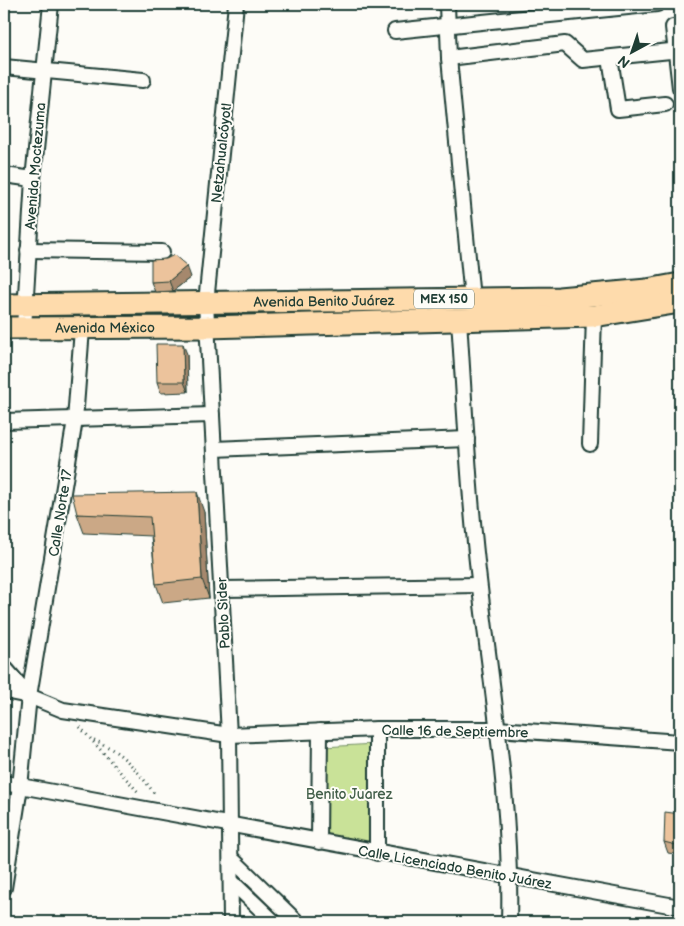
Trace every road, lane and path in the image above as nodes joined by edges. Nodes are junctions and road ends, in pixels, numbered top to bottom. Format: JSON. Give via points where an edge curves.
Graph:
{"nodes":[{"id":1,"x":51,"y":4,"type":"edge"},
{"id":2,"x":236,"y":4,"type":"edge"},
{"id":3,"x":447,"y":4,"type":"edge"},
{"id":4,"x":657,"y":4,"type":"edge"},
{"id":5,"x":447,"y":27,"type":"junction"},
{"id":6,"x":673,"y":28,"type":"dead end"},
{"id":7,"x":395,"y":31,"type":"dead end"},
{"id":8,"x":677,"y":50,"type":"edge"},
{"id":9,"x":449,"y":58,"type":"junction"},
{"id":10,"x":610,"y":58,"type":"junction"},
{"id":11,"x":4,"y":67,"type":"edge"},
{"id":12,"x":45,"y":71,"type":"junction"},
{"id":13,"x":143,"y":80,"type":"dead end"},
{"id":14,"x":680,"y":88,"type":"edge"},
{"id":15,"x":665,"y":104,"type":"dead end"},
{"id":16,"x":4,"y":175,"type":"edge"},
{"id":17,"x":33,"y":179,"type":"junction"},
{"id":18,"x":28,"y":250,"type":"junction"},
{"id":19,"x":162,"y":252,"type":"dead end"},
{"id":20,"x":680,"y":284,"type":"edge"},
{"id":21,"x":472,"y":299,"type":"junction"},
{"id":22,"x":680,"y":302,"type":"edge"},
{"id":23,"x":206,"y":303,"type":"junction"},
{"id":24,"x":14,"y":306,"type":"edge"},
{"id":25,"x":594,"y":316,"type":"junction"},
{"id":26,"x":459,"y":320,"type":"junction"},
{"id":27,"x":207,"y":327,"type":"junction"},
{"id":28,"x":14,"y":328,"type":"edge"},
{"id":29,"x":82,"y":329,"type":"junction"},
{"id":30,"x":212,"y":415,"type":"junction"},
{"id":31,"x":75,"y":420,"type":"junction"},
{"id":32,"x":4,"y":421,"type":"edge"},
{"id":33,"x":467,"y":439,"type":"junction"},
{"id":34,"x":590,"y":444,"type":"dead end"},
{"id":35,"x":214,"y":449,"type":"junction"},
{"id":36,"x":479,"y":585,"type":"junction"},
{"id":37,"x":222,"y":589,"type":"junction"},
{"id":38,"x":4,"y":667,"type":"edge"},
{"id":39,"x":4,"y":691,"type":"edge"},
{"id":40,"x":29,"y":696,"type":"junction"},
{"id":41,"x":63,"y":710,"type":"junction"},
{"id":42,"x":497,"y":729,"type":"junction"},
{"id":43,"x":377,"y":730,"type":"junction"},
{"id":44,"x":320,"y":732,"type":"junction"},
{"id":45,"x":228,"y":735,"type":"junction"},
{"id":46,"x":93,"y":739,"type":"junction"},
{"id":47,"x":680,"y":742,"type":"edge"},
{"id":48,"x":4,"y":784,"type":"edge"},
{"id":49,"x":20,"y":786,"type":"junction"},
{"id":50,"x":162,"y":812,"type":"junction"},
{"id":51,"x":229,"y":826,"type":"junction"},
{"id":52,"x":319,"y":842,"type":"junction"},
{"id":53,"x":377,"y":853,"type":"junction"},
{"id":54,"x":231,"y":858,"type":"junction"},
{"id":55,"x":510,"y":877,"type":"junction"},
{"id":56,"x":231,"y":881,"type":"junction"},
{"id":57,"x":4,"y":888,"type":"edge"},
{"id":58,"x":680,"y":907,"type":"edge"},
{"id":59,"x":231,"y":922,"type":"edge"},
{"id":60,"x":274,"y":922,"type":"edge"},
{"id":61,"x":297,"y":922,"type":"edge"},
{"id":62,"x":509,"y":922,"type":"edge"}],
"edges":[{"from":1,"to":12,"type":"street","name":"Avenida Moctezuma"},
{"from":2,"to":23,"type":"street","name":"Netzahualcóyotl"},
{"from":3,"to":5,"type":"street"},
{"from":4,"to":5,"type":"street"},
{"from":5,"to":7,"type":"street"},
{"from":5,"to":9,"type":"street"},
{"from":6,"to":8,"type":"street"},
{"from":8,"to":10,"type":"street"},
{"from":8,"to":14,"type":"street"},
{"from":9,"to":10,"type":"street","via":[[565,44],[583,60]]},
{"from":9,"to":21,"type":"street"},
{"from":10,"to":15,"type":"street","via":[[618,109]]},
{"from":11,"to":12,"type":"street"},
{"from":12,"to":13,"type":"street"},
{"from":12,"to":17,"type":"street","name":"Avenida Moctezuma"},
{"from":16,"to":17,"type":"street"},
{"from":17,"to":18,"type":"street","name":"Avenida Moctezuma"},
{"from":18,"to":19,"type":"street"},
{"from":18,"to":24,"type":"street","name":"Avenida Moctezuma"},
{"from":20,"to":21,"type":"main road","name":"Avenida Benito Juárez","number":"MEX 150","via":[[559,298]]},
{"from":21,"to":23,"type":"main road","name":"Avenida Benito Juárez","number":"MEX 150"},
{"from":22,"to":25,"type":"main road","name":"Avenida Benito Juárez","number":"MEX 150"},
{"from":23,"to":24,"type":"main road","name":"Avenida México","number":"MEX 150"},
{"from":23,"to":27,"type":"street","name":"Pablo Sider"},
{"from":24,"to":28,"type":"street","name":"Avenida Moctezuma"},
{"from":25,"to":26,"type":"main road","name":"Avenida Benito Juárez","number":"MEX 150"},
{"from":25,"to":34,"type":"street"},
{"from":26,"to":27,"type":"main road","name":"Avenida Benito Juárez","number":"MEX 150"},
{"from":26,"to":33,"type":"street"},
{"from":27,"to":29,"type":"main road","name":"Avenida México","number":"MEX 150"},
{"from":27,"to":30,"type":"street","name":"Pablo Sider"},
{"from":28,"to":29,"type":"main road","name":"Avenida México","number":"MEX 150"},
{"from":29,"to":31,"type":"street","name":"Calle Norte 17"},
{"from":30,"to":31,"type":"street"},
{"from":30,"to":35,"type":"street","name":"Pablo Sider"},
{"from":31,"to":32,"type":"street"},
{"from":31,"to":40,"type":"street","name":"Calle Norte 17"},
{"from":33,"to":35,"type":"street"},
{"from":33,"to":36,"type":"street"},
{"from":35,"to":37,"type":"street","name":"Pablo Sider"},
{"from":36,"to":37,"type":"street"},
{"from":36,"to":42,"type":"street"},
{"from":37,"to":45,"type":"street","name":"Pablo Sider"},
{"from":38,"to":40,"type":"street"},
{"from":39,"to":40,"type":"street","name":"Calle 16 de Septiembre"},
{"from":40,"to":41,"type":"street","name":"Calle 16 de Septiembre"},
{"from":40,"to":49,"type":"street","name":"Calle Norte 17"},
{"from":41,"to":45,"type":"street","name":"Calle 16 de Septiembre"},
{"from":41,"to":46,"type":"path"},
{"from":42,"to":43,"type":"street","name":"Calle 16 de Septiembre"},
{"from":42,"to":47,"type":"street","name":"Calle 16 de Septiembre"},
{"from":42,"to":55,"type":"street"},
{"from":43,"to":44,"type":"street","name":"Calle 16 de Septiembre"},
{"from":43,"to":53,"type":"street"},
{"from":44,"to":45,"type":"street","name":"Calle 16 de Septiembre"},
{"from":44,"to":52,"type":"street"},
{"from":45,"to":51,"type":"street","name":"Pablo Sider"},
{"from":46,"to":50,"type":"path"},
{"from":46,"to":50,"type":"path","via":[[121,754],[136,768]]},
{"from":48,"to":49,"type":"street","name":"Calle Licenciado Benito Juárez"},
{"from":49,"to":50,"type":"street","name":"Calle Licenciado Benito Juárez"},
{"from":49,"to":57,"type":"street","name":"Calle Norte 17"},
{"from":50,"to":51,"type":"street","name":"Calle Licenciado Benito Juárez"},
{"from":51,"to":52,"type":"street","name":"Calle Licenciado Benito Juárez"},
{"from":51,"to":54,"type":"street","name":"Pablo Sider"},
{"from":52,"to":53,"type":"street","name":"Calle Licenciado Benito Juárez"},
{"from":53,"to":55,"type":"street","name":"Calle Licenciado Benito Juárez"},
{"from":54,"to":56,"type":"street","name":"Pablo Sider"},
{"from":54,"to":61,"type":"street"},
{"from":55,"to":58,"type":"street","name":"Calle Licenciado Benito Juárez"},
{"from":55,"to":62,"type":"street"},
{"from":56,"to":59,"type":"street","name":"Pablo Sider"},
{"from":56,"to":60,"type":"street"}]}
